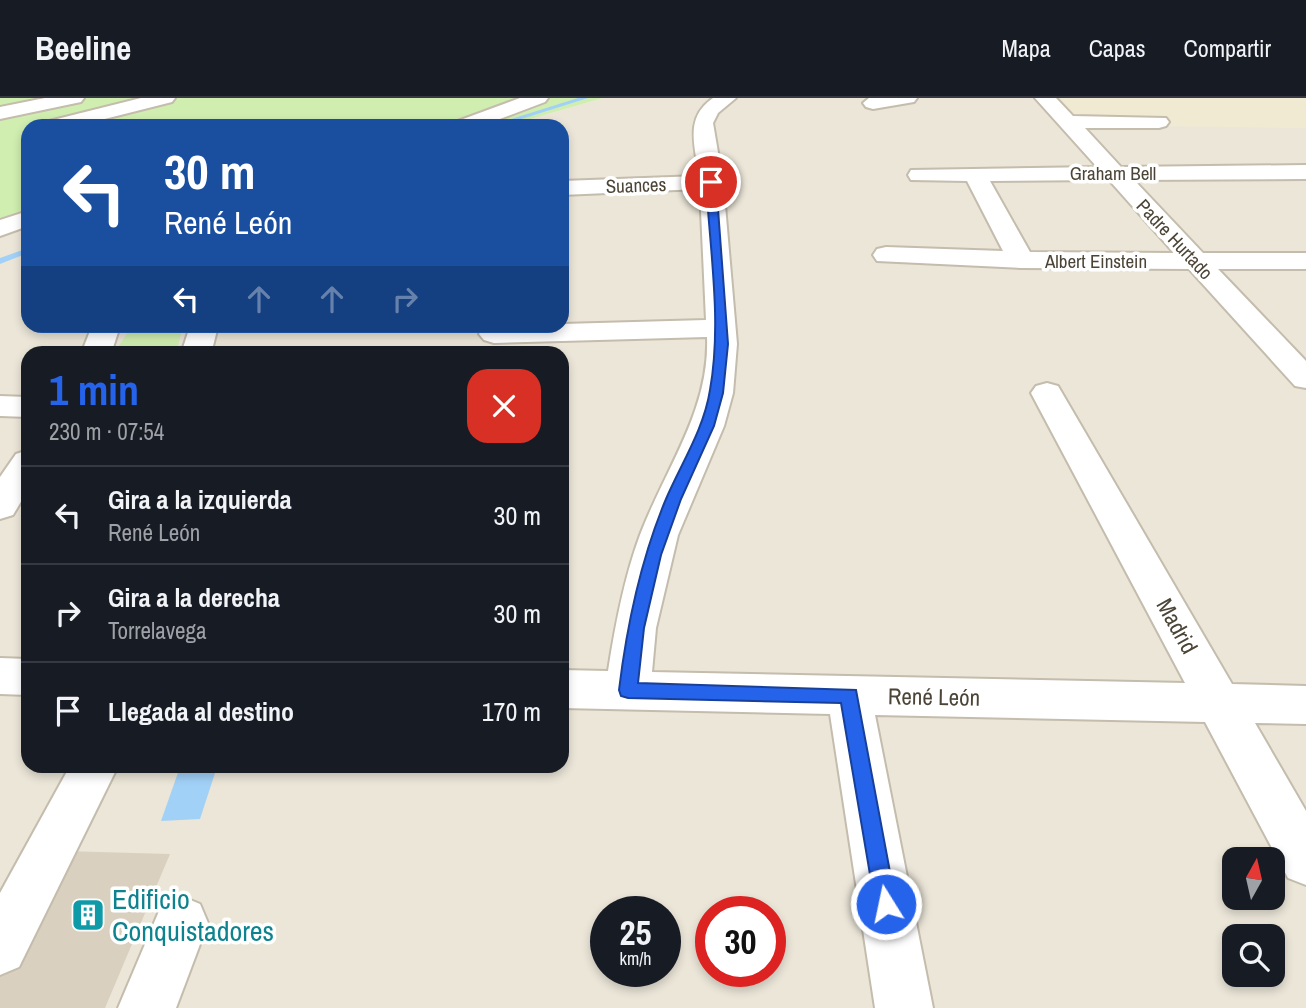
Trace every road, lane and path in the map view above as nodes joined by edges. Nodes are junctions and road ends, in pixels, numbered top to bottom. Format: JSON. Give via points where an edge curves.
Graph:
{"nodes":[{"id":1,"x":74,"y":98,"type":"edge"},
{"id":2,"x":165,"y":98,"type":"edge"},
{"id":3,"x":538,"y":98,"type":"edge"},
{"id":4,"x":726,"y":98,"type":"edge"},
{"id":5,"x":907,"y":98,"type":"edge"},
{"id":6,"x":1045,"y":98,"type":"edge"},
{"id":7,"x":873,"y":103,"type":"dead end"},
{"id":8,"x":0,"y":113,"type":"edge"},
{"id":9,"x":80,"y":119,"type":"edge"},
{"id":10,"x":481,"y":119,"type":"edge"},
{"id":11,"x":1068,"y":122,"type":"junction"},
{"id":12,"x":1159,"y":122,"type":"dead end"},
{"id":13,"x":1114,"y":173,"type":"junction"},
{"id":14,"x":975,"y":174,"type":"junction"},
{"id":15,"x":919,"y":175,"type":"dead end"},
{"id":16,"x":1300,"y":177,"type":"edge"},
{"id":17,"x":711,"y":182,"type":"junction"},
{"id":18,"x":569,"y":188,"type":"edge"},
{"id":19,"x":21,"y":220,"type":"edge"},
{"id":20,"x":0,"y":228,"type":"edge"},
{"id":21,"x":886,"y":255,"type":"dead end"},
{"id":22,"x":1021,"y":260,"type":"junction"},
{"id":23,"x":1306,"y":261,"type":"edge"},
{"id":24,"x":1197,"y":262,"type":"junction"},
{"id":25,"x":720,"y":328,"type":"junction"},
{"id":26,"x":569,"y":332,"type":"edge"},
{"id":27,"x":532,"y":333,"type":"edge"},
{"id":28,"x":494,"y":334,"type":"dead end"},
{"id":29,"x":1306,"y":379,"type":"edge"},
{"id":30,"x":1047,"y":393,"type":"dead end"},
{"id":31,"x":0,"y":406,"type":"edge"},
{"id":32,"x":21,"y":407,"type":"edge"},
{"id":33,"x":21,"y":473,"type":"edge"},
{"id":34,"x":0,"y":506,"type":"edge"},
{"id":35,"x":0,"y":677,"type":"edge"},
{"id":36,"x":21,"y":677,"type":"edge"},
{"id":37,"x":569,"y":689,"type":"edge"},
{"id":38,"x":628,"y":690,"type":"junction"},
{"id":39,"x":849,"y":696,"type":"junction"},
{"id":40,"x":1219,"y":704,"type":"junction"},
{"id":41,"x":1306,"y":705,"type":"edge"},
{"id":42,"x":92,"y":773,"type":"edge"},
{"id":43,"x":1306,"y":860,"type":"edge"},
{"id":44,"x":181,"y":923,"type":"dead end"},
{"id":45,"x":0,"y":948,"type":"edge"},
{"id":46,"x":146,"y":1008,"type":"edge"},
{"id":47,"x":904,"y":1008,"type":"edge"}],
"edges":[{"from":1,"to":8,"type":"street"},
{"from":2,"to":9,"type":"street"},
{"from":3,"to":10,"type":"street"},
{"from":4,"to":17,"type":"street","via":[[709,110],[703,123]]},
{"from":5,"to":7,"type":"street"},
{"from":6,"to":11,"type":"street","name":"Padre Hurtado"},
{"from":11,"to":12,"type":"street"},
{"from":11,"to":13,"type":"street","name":"Padre Hurtado"},
{"from":13,"to":14,"type":"street","name":"Graham Bell"},
{"from":13,"to":16,"type":"street","name":"Graham Bell"},
{"from":13,"to":24,"type":"street","name":"Padre Hurtado"},
{"from":14,"to":15,"type":"street","name":"Graham Bell"},
{"from":14,"to":22,"type":"street"},
{"from":17,"to":18,"type":"street","name":"Suances"},
{"from":17,"to":25,"type":"street"},
{"from":19,"to":20,"type":"street"},
{"from":21,"to":22,"type":"street","name":"Albert Einstein"},
{"from":22,"to":24,"type":"street","name":"Albert Einstein"},
{"from":23,"to":24,"type":"street","name":"Albert Einstein"},
{"from":24,"to":29,"type":"street","name":"Padre Hurtado"},
{"from":25,"to":26,"type":"street"},
{"from":25,"to":38,"type":"street","via":[[717,393],[655,548],[635,628]]},
{"from":27,"to":28,"type":"street"},
{"from":30,"to":40,"type":"street","name":"Madrid"},
{"from":31,"to":32,"type":"street"},
{"from":33,"to":34,"type":"street"},
{"from":35,"to":36,"type":"street"},
{"from":37,"to":38,"type":"street","name":"René León"},
{"from":38,"to":39,"type":"street","name":"René León"},
{"from":39,"to":40,"type":"street","name":"René León"},
{"from":39,"to":47,"type":"street"},
{"from":40,"to":41,"type":"street","name":"René León"},
{"from":40,"to":43,"type":"street","name":"Madrid"},
{"from":42,"to":45,"type":"street"},
{"from":44,"to":46,"type":"street"}]}
